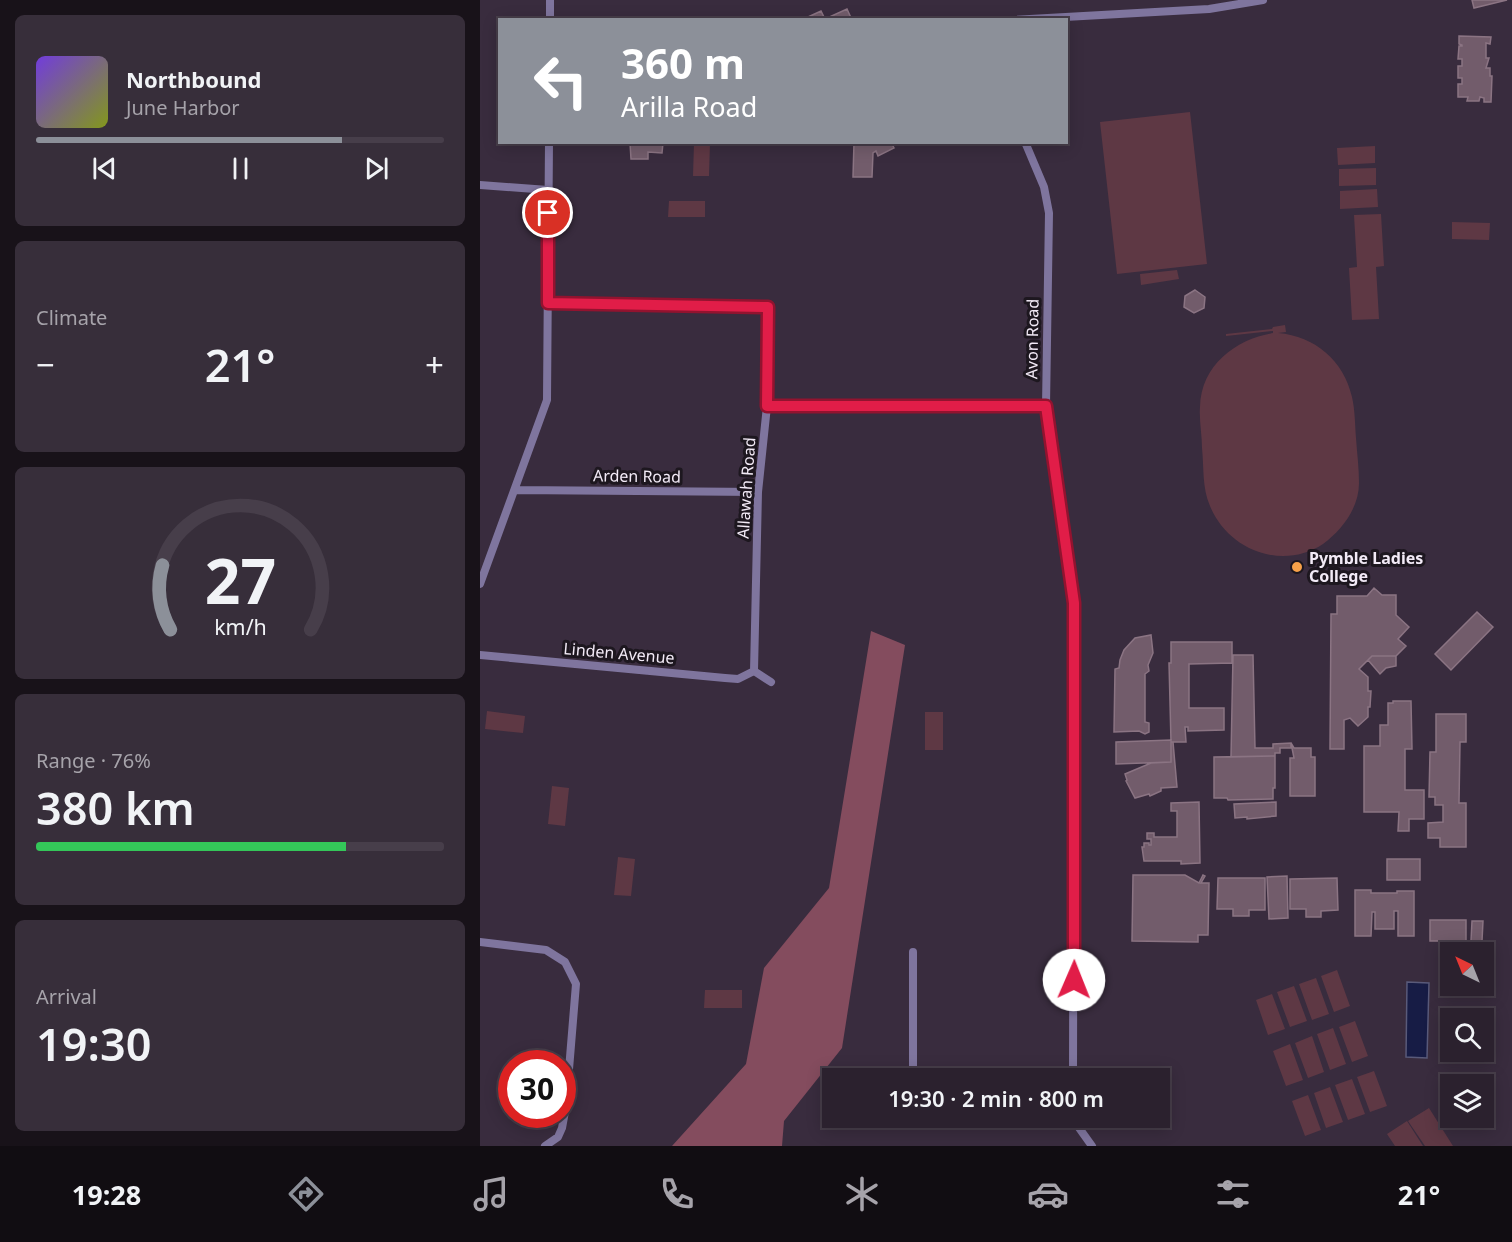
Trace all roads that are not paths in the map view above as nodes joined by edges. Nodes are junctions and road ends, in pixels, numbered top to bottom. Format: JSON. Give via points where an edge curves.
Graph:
{"nodes":[{"id":1,"x":550,"y":0,"type":"edge"},
{"id":2,"x":1263,"y":0,"type":"edge"},
{"id":3,"x":550,"y":18,"type":"edge"},
{"id":4,"x":1048,"y":18,"type":"edge"},
{"id":5,"x":549,"y":144,"type":"edge"},
{"id":6,"x":1026,"y":144,"type":"edge"},
{"id":7,"x":480,"y":185,"type":"edge"},
{"id":8,"x":548,"y":190,"type":"junction"},
{"id":9,"x":548,"y":303,"type":"junction"},
{"id":10,"x":767,"y":406,"type":"junction"},
{"id":11,"x":1046,"y":406,"type":"junction"},
{"id":12,"x":516,"y":490,"type":"junction"},
{"id":13,"x":758,"y":492,"type":"junction"},
{"id":14,"x":480,"y":584,"type":"edge"},
{"id":15,"x":480,"y":655,"type":"edge"},
{"id":16,"x":754,"y":671,"type":"junction"},
{"id":17,"x":771,"y":682,"type":"dead end"},
{"id":18,"x":480,"y":942,"type":"edge"},
{"id":19,"x":913,"y":952,"type":"dead end"},
{"id":20,"x":913,"y":1068,"type":"edge"},
{"id":21,"x":1073,"y":1068,"type":"edge"},
{"id":22,"x":1079,"y":1128,"type":"edge"},
{"id":23,"x":545,"y":1146,"type":"edge"},
{"id":24,"x":1092,"y":1146,"type":"edge"}],
"edges":[{"from":1,"to":3,"type":"street"},
{"from":2,"to":4,"type":"street","via":[[1209,9]]},
{"from":5,"to":8,"type":"street"},
{"from":6,"to":11,"type":"street","name":"Avon Road","via":[[1044,187],[1049,213]]},
{"from":7,"to":8,"type":"street"},
{"from":8,"to":9,"type":"street"},
{"from":9,"to":10,"type":"street","name":"Allawah Road","via":[[768,307]]},
{"from":9,"to":12,"type":"street","via":[[547,400]]},
{"from":10,"to":11,"type":"street"},
{"from":10,"to":13,"type":"street","name":"Allawah Road"},
{"from":11,"to":21,"type":"street","name":"Avon Road","via":[[1074,603]]},
{"from":12,"to":13,"type":"street","name":"Arden Road"},
{"from":12,"to":14,"type":"street"},
{"from":13,"to":16,"type":"street","name":"Allawah Road"},
{"from":15,"to":16,"type":"street","name":"Linden Avenue","via":[[738,679]]},
{"from":16,"to":17,"type":"street"},
{"from":18,"to":23,"type":"street","via":[[546,950],[565,962],[576,984],[562,1128],[558,1137]]},
{"from":19,"to":20,"type":"street"},
{"from":22,"to":24,"type":"street"}]}
